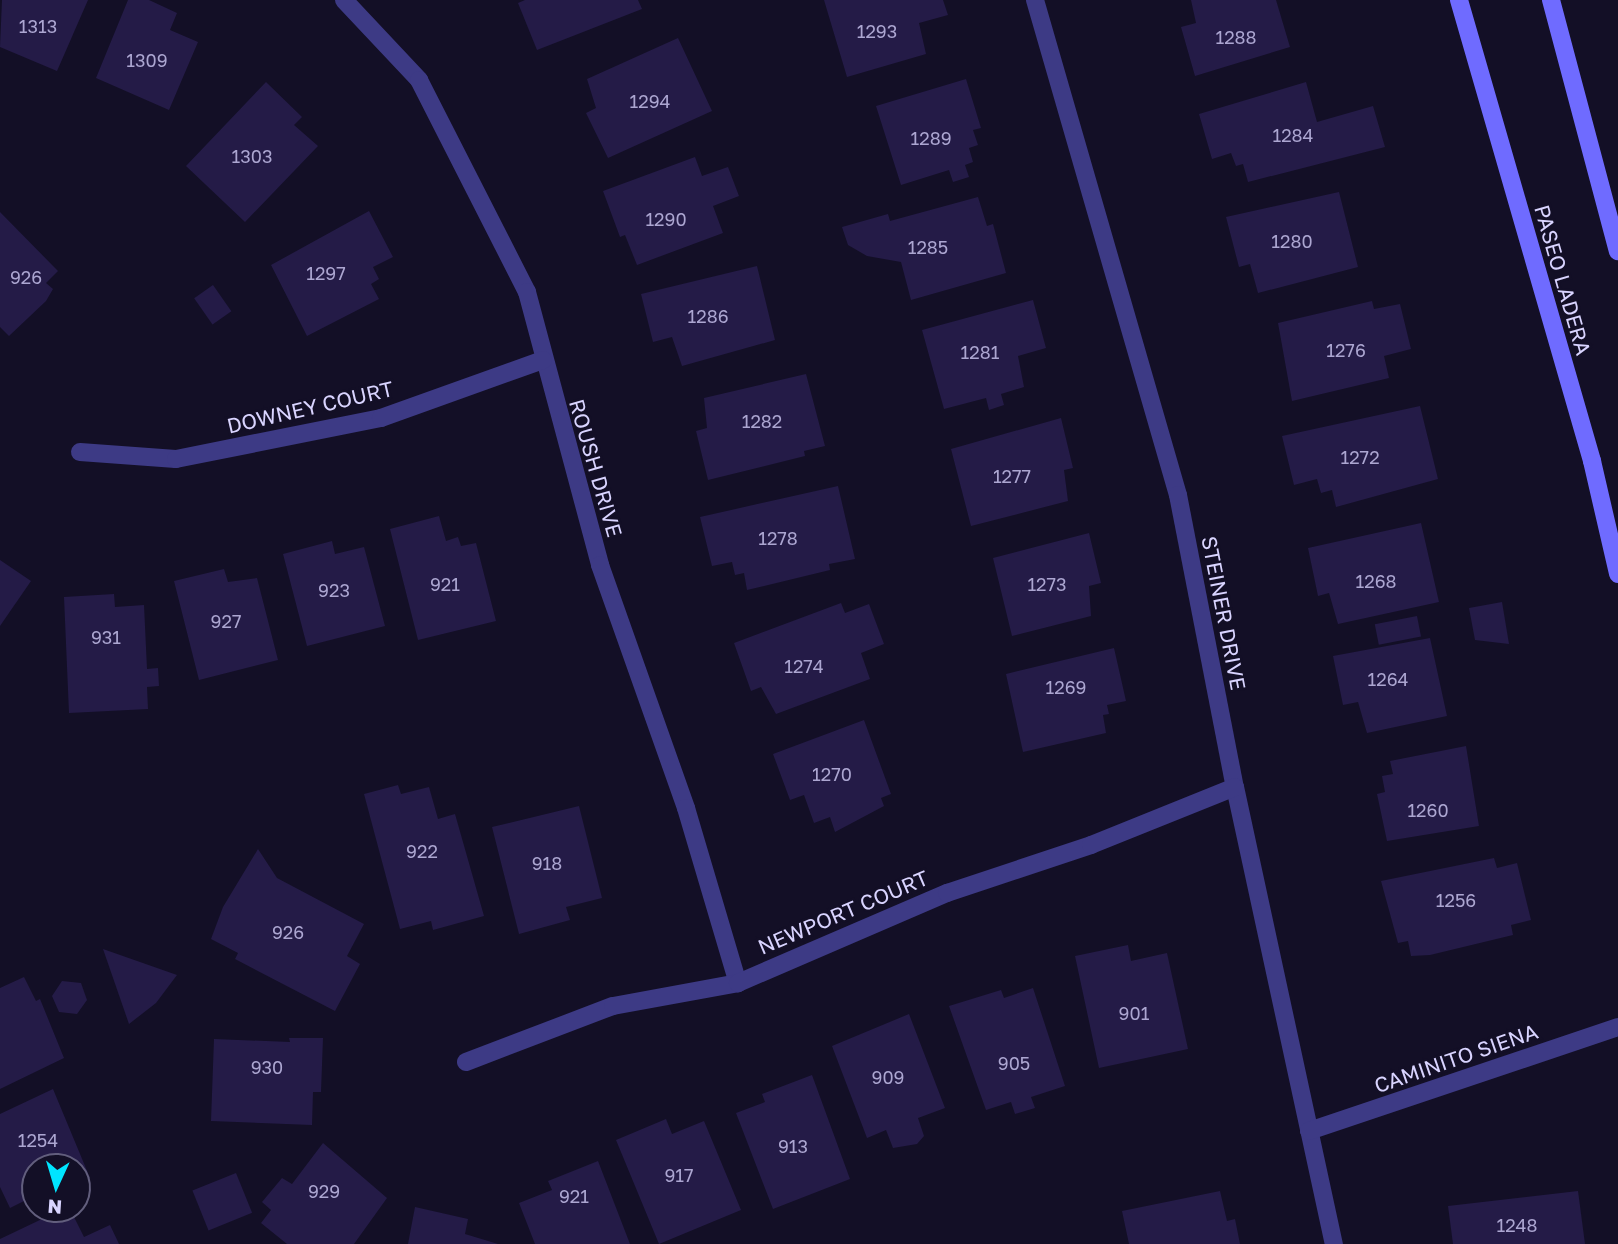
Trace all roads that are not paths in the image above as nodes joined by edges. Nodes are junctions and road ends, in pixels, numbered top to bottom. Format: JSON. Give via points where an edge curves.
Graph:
{"nodes":[{"id":1,"x":344,"y":0,"type":"edge"},
{"id":2,"x":1035,"y":0,"type":"edge"},
{"id":3,"x":1459,"y":0,"type":"edge"},
{"id":4,"x":1551,"y":0,"type":"edge"},
{"id":5,"x":1618,"y":251,"type":"edge"},
{"id":6,"x":543,"y":360,"type":"junction"},
{"id":7,"x":80,"y":452,"type":"dead end"},
{"id":8,"x":1618,"y":573,"type":"edge"},
{"id":9,"x":1235,"y":787,"type":"junction"},
{"id":10,"x":738,"y":983,"type":"junction"},
{"id":11,"x":1618,"y":1027,"type":"edge"},
{"id":12,"x":466,"y":1062,"type":"dead end"},
{"id":13,"x":1309,"y":1132,"type":"junction"},
{"id":14,"x":1334,"y":1244,"type":"edge"}],
"edges":[{"from":1,"to":6,"type":"street","name":"ROUSH DRIVE","via":[[419,80],[527,292]]},
{"from":2,"to":9,"type":"street","name":"STEINER DRIVE","via":[[1178,495]]},
{"from":3,"to":8,"type":"main road","name":"PASEO LADERA","via":[[1592,461]]},
{"from":4,"to":5,"type":"main road"},
{"from":6,"to":7,"type":"street","name":"DOWNEY COURT","via":[[381,418],[176,459]]},
{"from":6,"to":10,"type":"street","name":"ROUSH DRIVE","via":[[600,565],[686,808]]},
{"from":9,"to":10,"type":"street","name":"NEWPORT COURT","via":[[1091,845],[934,898]]},
{"from":9,"to":13,"type":"street","name":"STEINER DRIVE"},
{"from":10,"to":12,"type":"street","name":"NEWPORT COURT","via":[[612,1006]]},
{"from":11,"to":13,"type":"street","name":"CAMINITO SIENA"},
{"from":13,"to":14,"type":"street","name":"STEINER DRIVE"}]}
